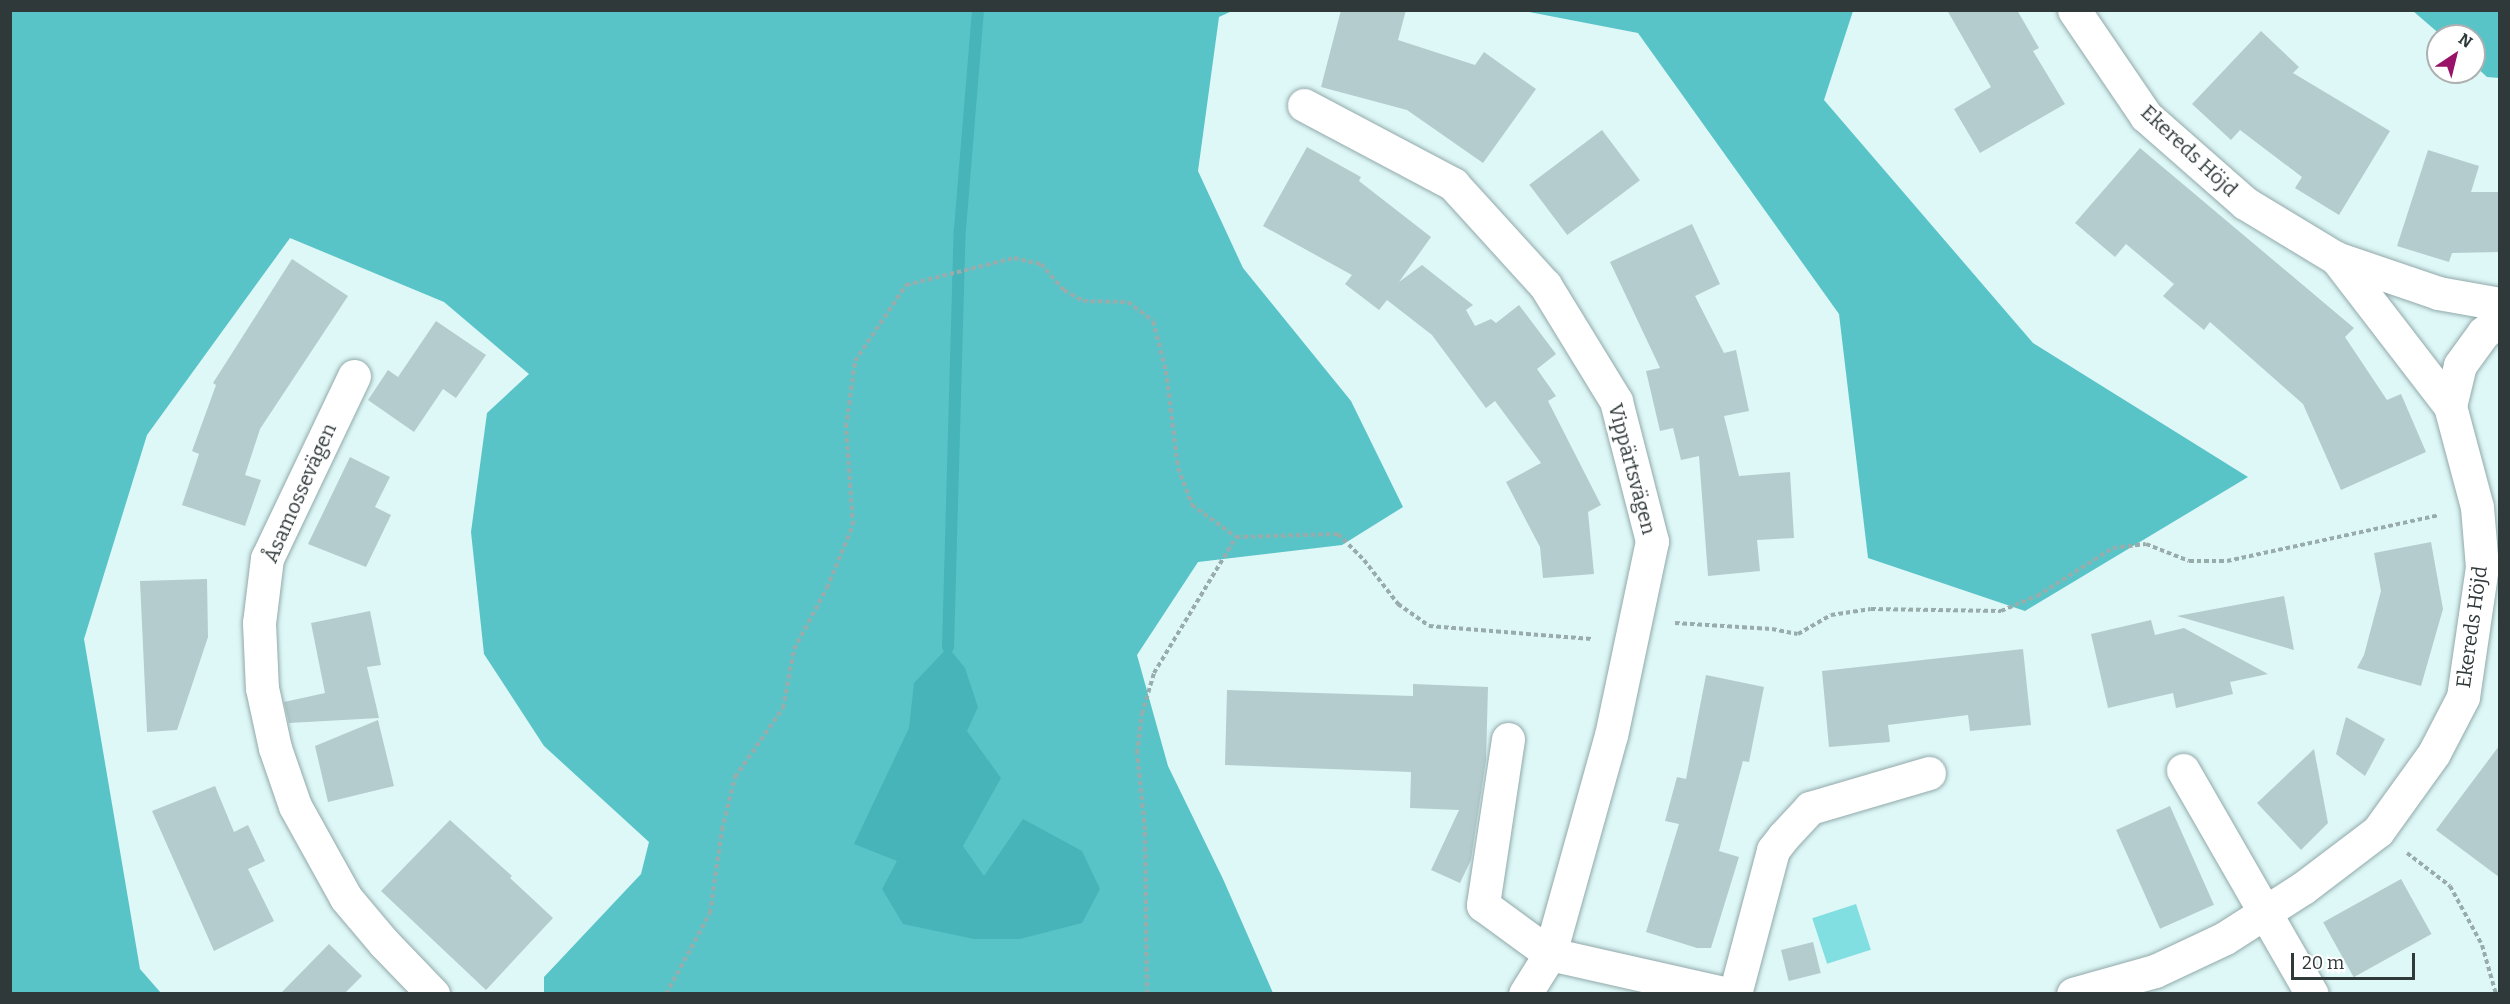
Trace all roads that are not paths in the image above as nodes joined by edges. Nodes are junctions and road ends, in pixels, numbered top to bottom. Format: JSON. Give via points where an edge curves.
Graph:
{"nodes":[{"id":1,"x":2074,"y":10,"type":"edge"},
{"id":2,"x":1304,"y":105,"type":"dead end"},
{"id":3,"x":2336,"y":258,"type":"junction"},
{"id":4,"x":2499,"y":304,"type":"edge"},
{"id":5,"x":2499,"y":320,"type":"edge"},
{"id":6,"x":354,"y":376,"type":"dead end"},
{"id":7,"x":2450,"y":406,"type":"junction"},
{"id":8,"x":1508,"y":739,"type":"dead end"},
{"id":9,"x":2183,"y":770,"type":"dead end"},
{"id":10,"x":1929,"y":773,"type":"dead end"},
{"id":11,"x":2265,"y":914,"type":"junction"},
{"id":12,"x":1550,"y":954,"type":"junction"},
{"id":13,"x":433,"y":993,"type":"edge"},
{"id":14,"x":1525,"y":993,"type":"edge"},
{"id":15,"x":1727,"y":993,"type":"edge"},
{"id":16,"x":1735,"y":993,"type":"edge"},
{"id":17,"x":2073,"y":993,"type":"edge"},
{"id":18,"x":2312,"y":993,"type":"edge"}],
"edges":[{"from":1,"to":3,"type":"street","name":"Ekereds Höjd","via":[[2146,116],[2246,203]]},
{"from":2,"to":12,"type":"street","name":"Vippärtsvägen","via":[[1453,184],[1545,285],[1616,401],[1652,541],[1611,735]]},
{"from":3,"to":4,"type":"street","name":"Ekereds Höjd","via":[[2438,293]]},
{"from":3,"to":7,"type":"street","name":"Ekereds Höjd"},
{"from":5,"to":7,"type":"street","name":"Ekereds Höjd","via":[[2483,333],[2460,365]]},
{"from":6,"to":13,"type":"street","name":"Åsamossevägen","via":[[267,558],[260,623],[262,688],[275,748],[295,806],[346,898]]},
{"from":7,"to":11,"type":"street","name":"Ekereds Höjd","via":[[2477,507],[2482,567],[2463,697],[2434,753],[2378,831]]},
{"from":8,"to":12,"type":"street","via":[[1483,905]]},
{"from":9,"to":11,"type":"street"},
{"from":10,"to":16,"type":"street","via":[[1810,808],[1783,837],[1773,850]]},
{"from":11,"to":17,"type":"street","name":"Ekereds Höjd","via":[[2155,971]]},
{"from":11,"to":18,"type":"street"},
{"from":12,"to":14,"type":"street","name":"Vippärtsvägen"},
{"from":12,"to":15,"type":"street"}]}
